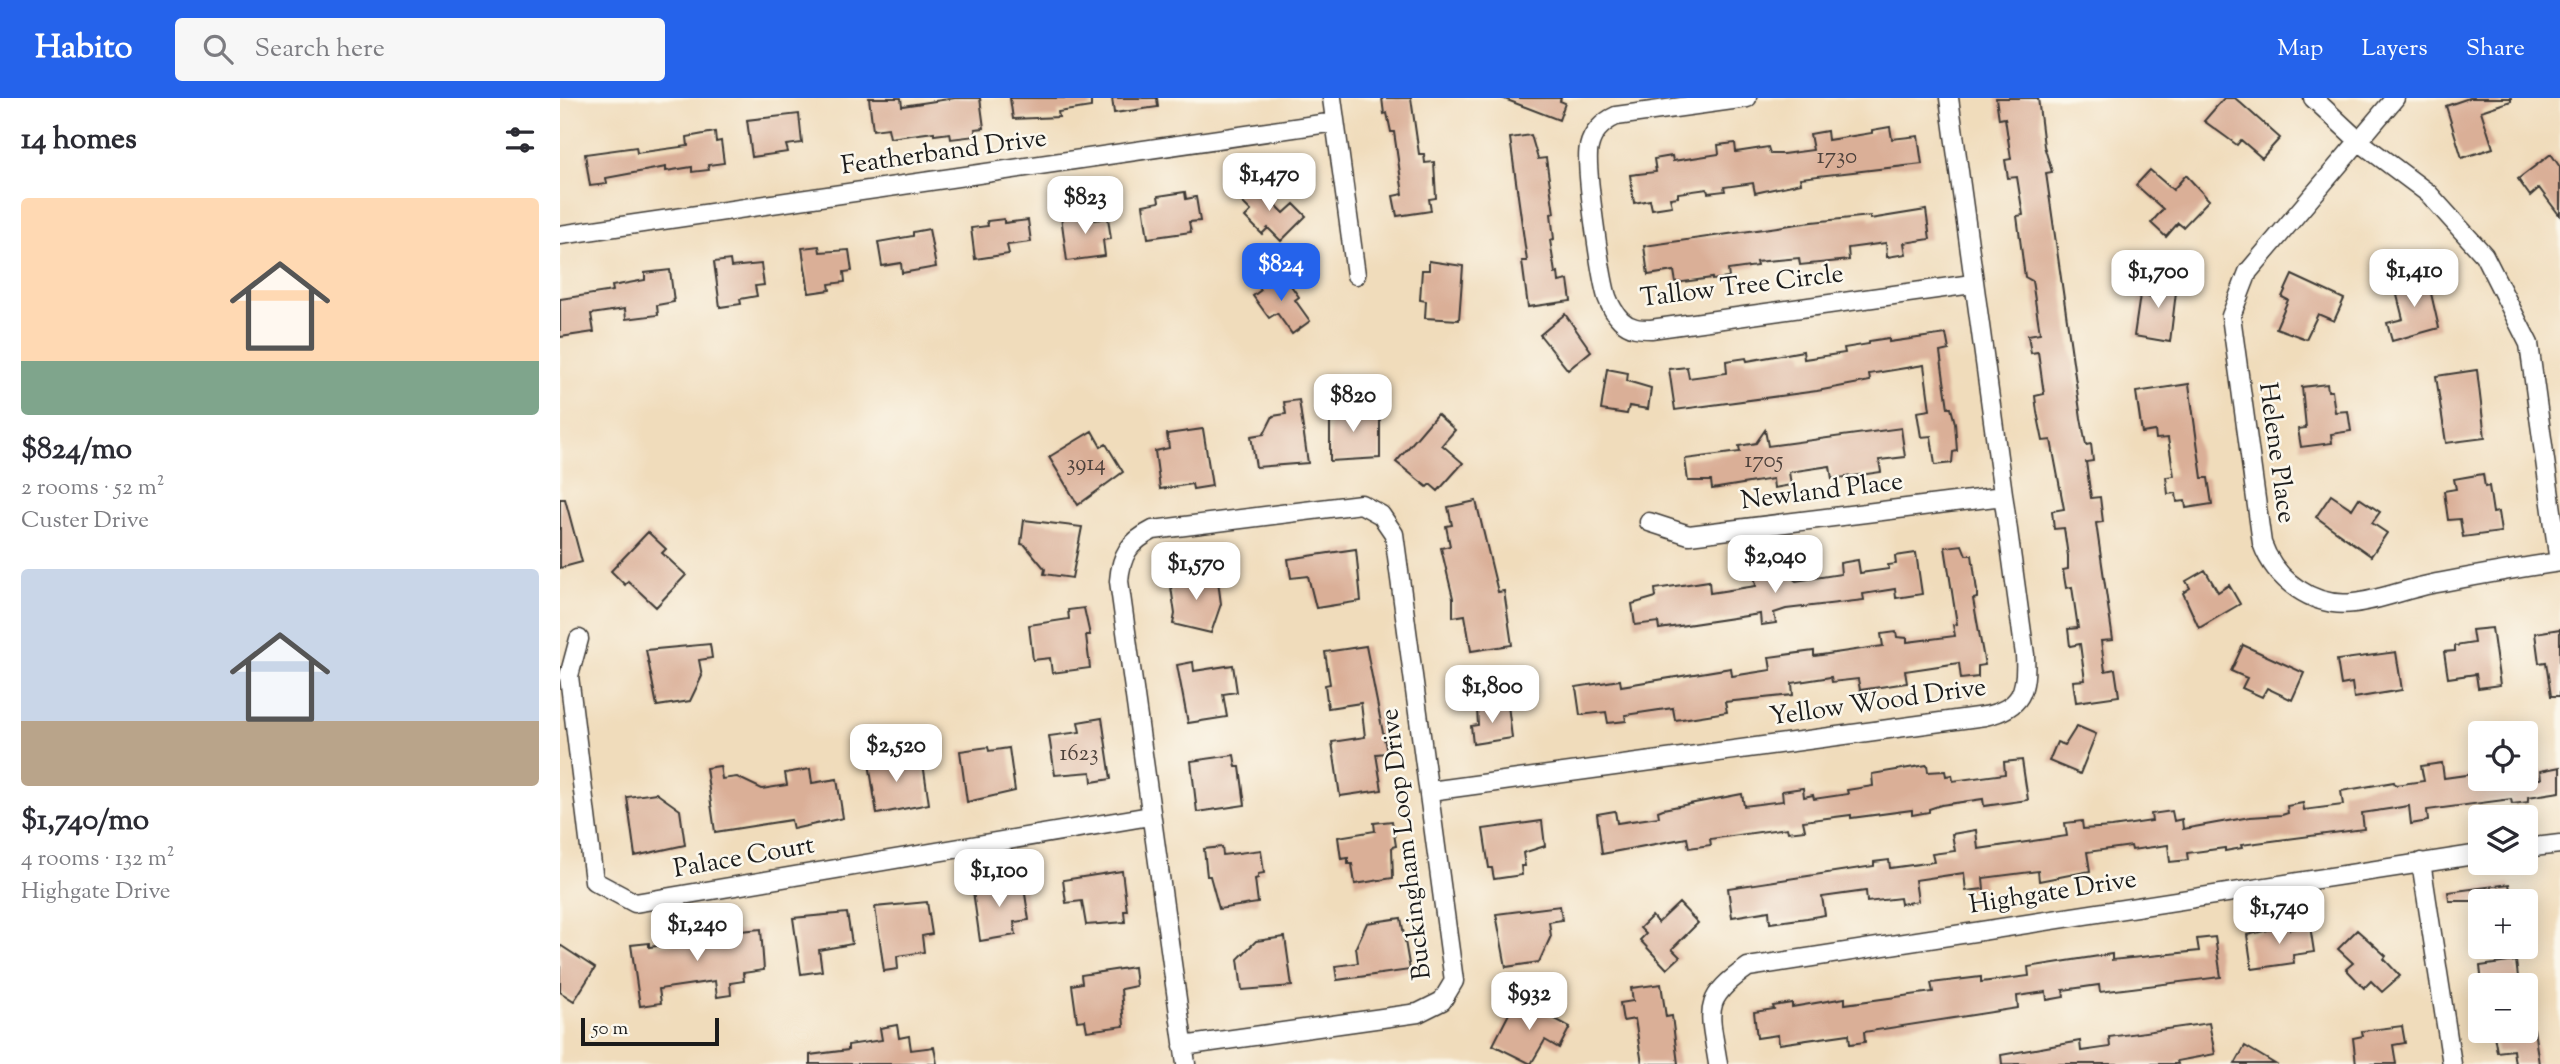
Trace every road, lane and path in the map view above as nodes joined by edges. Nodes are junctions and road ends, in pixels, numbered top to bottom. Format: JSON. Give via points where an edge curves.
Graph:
{"nodes":[{"id":1,"x":1332,"y":98,"type":"edge"},
{"id":2,"x":1746,"y":98,"type":"edge"},
{"id":3,"x":1949,"y":98,"type":"edge"},
{"id":4,"x":2313,"y":98,"type":"edge"},
{"id":5,"x":2395,"y":98,"type":"edge"},
{"id":6,"x":1335,"y":122,"type":"junction"},
{"id":7,"x":2360,"y":142,"type":"junction"},
{"id":8,"x":560,"y":235,"type":"edge"},
{"id":9,"x":1356,"y":275,"type":"dead end"},
{"id":10,"x":1972,"y":284,"type":"junction"},
{"id":11,"x":2003,"y":495,"type":"junction"},
{"id":12,"x":1649,"y":522,"type":"dead end"},
{"id":13,"x":2560,"y":562,"type":"edge"},
{"id":14,"x":579,"y":639,"type":"dead end"},
{"id":15,"x":1430,"y":792,"type":"junction"},
{"id":16,"x":1150,"y":816,"type":"junction"},
{"id":17,"x":2560,"y":844,"type":"edge"},
{"id":18,"x":2538,"y":847,"type":"edge"},
{"id":19,"x":2468,"y":856,"type":"edge"},
{"id":20,"x":2421,"y":862,"type":"junction"},
{"id":21,"x":1185,"y":1055,"type":"edge"},
{"id":22,"x":1718,"y":1064,"type":"edge"},
{"id":23,"x":2452,"y":1064,"type":"edge"}],
"edges":[{"from":1,"to":6,"type":"street"},
{"from":2,"to":10,"type":"street","name":"Tallow Tree Circle","via":[[1616,117],[1594,134],[1587,154],[1603,277],[1611,306],[1621,320],[1636,329],[1651,329]]},
{"from":3,"to":10,"type":"street","name":"Yellow Wood Drive"},
{"from":4,"to":7,"type":"street"},
{"from":5,"to":7,"type":"street","name":"Helene Place"},
{"from":6,"to":8,"type":"street","name":"Featherband Drive"},
{"from":6,"to":9,"type":"street"},
{"from":7,"to":13,"type":"street","via":[[2428,193],[2484,255],[2529,344]]},
{"from":7,"to":13,"type":"street","name":"Helene Place","via":[[2248,272],[2231,316],[2259,527],[2267,555],[2293,586],[2338,603]]},
{"from":10,"to":11,"type":"street","name":"Yellow Wood Drive"},
{"from":11,"to":12,"type":"street","name":"Newland Place","via":[[1689,536]]},
{"from":11,"to":15,"type":"street","name":"Yellow Wood Drive","via":[[2026,672],[2021,694],[2008,709],[1985,716]]},
{"from":14,"to":16,"type":"street","name":"Palace Court","via":[[569,676],[594,881],[635,903]]},
{"from":15,"to":16,"type":"street","name":"Buckingham Loop Drive","via":[[1394,534],[1390,523],[1372,508],[1352,503],[1153,530],[1124,554],[1119,581]]},
{"from":15,"to":21,"type":"street","name":"Buckingham Loop Drive","via":[[1453,959],[1454,981],[1443,1001],[1418,1013]]},
{"from":16,"to":21,"type":"street","name":"Buckingham Loop Drive"},
{"from":17,"to":18,"type":"street"},
{"from":19,"to":20,"type":"street","name":"Highgate Drive"},
{"from":20,"to":22,"type":"street","name":"Highgate Drive","via":[[1748,967],[1721,986],[1710,1011]]},
{"from":20,"to":23,"type":"street"}]}
